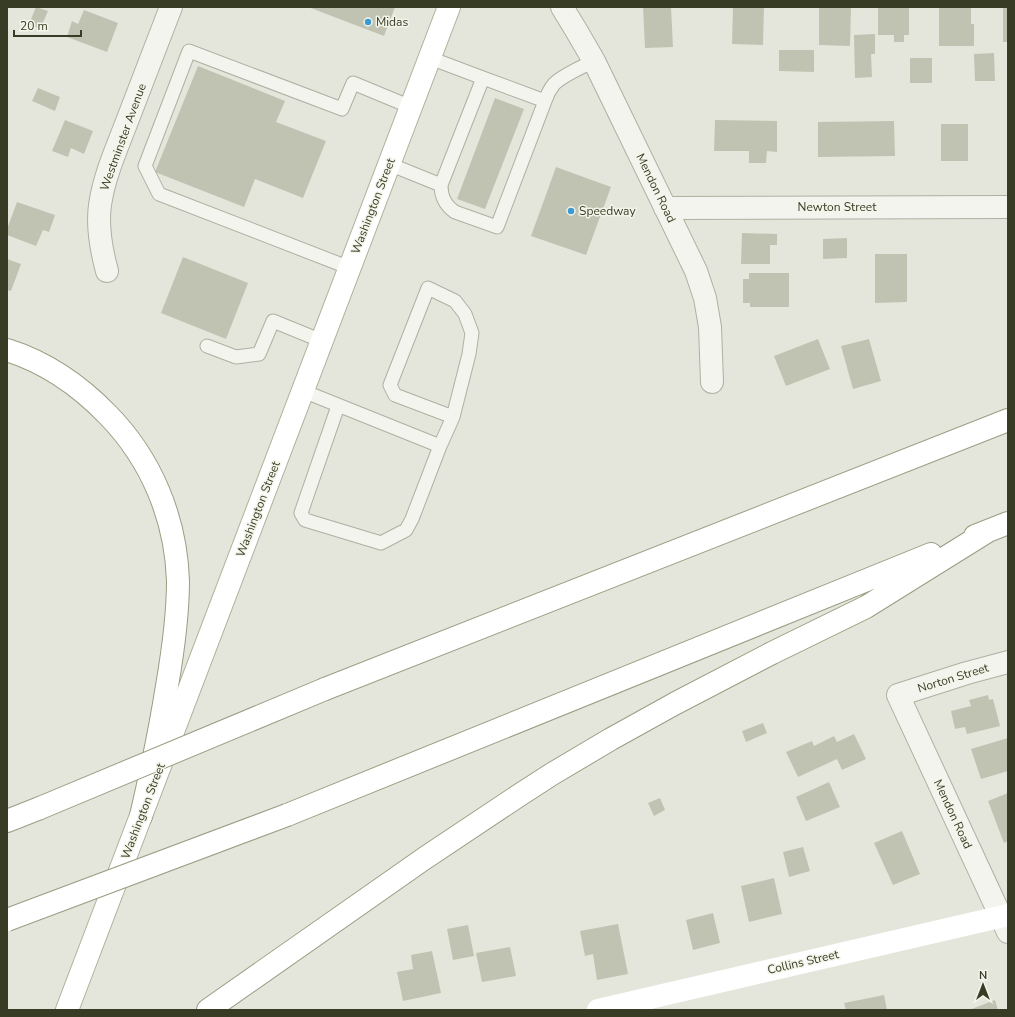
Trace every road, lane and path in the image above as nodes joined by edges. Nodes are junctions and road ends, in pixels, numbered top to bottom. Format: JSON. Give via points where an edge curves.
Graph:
{"nodes":[{"id":1,"x":172,"y":7,"type":"edge"},
{"id":2,"x":449,"y":7,"type":"edge"},
{"id":3,"x":562,"y":7,"type":"edge"},
{"id":4,"x":430,"y":58,"type":"junction"},
{"id":5,"x":594,"y":61,"type":"junction"},
{"id":6,"x":483,"y":78,"type":"junction"},
{"id":7,"x":545,"y":101,"type":"junction"},
{"id":8,"x":411,"y":107,"type":"junction"},
{"id":9,"x":389,"y":164,"type":"junction"},
{"id":10,"x":442,"y":185,"type":"junction"},
{"id":11,"x":1008,"y":207,"type":"edge"},
{"id":12,"x":665,"y":208,"type":"junction"},
{"id":13,"x":350,"y":268,"type":"junction"},
{"id":14,"x":107,"y":271,"type":"dead end"},
{"id":15,"x":322,"y":341,"type":"junction"},
{"id":16,"x":207,"y":346,"type":"dead end"},
{"id":17,"x":7,"y":350,"type":"edge"},
{"id":18,"x":712,"y":382,"type":"dead end"},
{"id":19,"x":303,"y":391,"type":"junction"},
{"id":20,"x":338,"y":406,"type":"junction"},
{"id":21,"x":453,"y":417,"type":"junction"},
{"id":22,"x":1008,"y":420,"type":"edge"},
{"id":23,"x":440,"y":446,"type":"junction"},
{"id":24,"x":1008,"y":523,"type":"edge"},
{"id":25,"x":988,"y":531,"type":"junction"},
{"id":26,"x":1008,"y":662,"type":"edge"},
{"id":27,"x":898,"y":695,"type":"joint"},
{"id":28,"x":141,"y":816,"type":"junction"},
{"id":29,"x":7,"y":821,"type":"edge"},
{"id":30,"x":7,"y":920,"type":"edge"},
{"id":31,"x":1005,"y":921,"type":"edge"},
{"id":32,"x":67,"y":1010,"type":"edge"},
{"id":33,"x":208,"y":1010,"type":"edge"},
{"id":34,"x":598,"y":1010,"type":"edge"}],
"edges":[{"from":1,"to":14,"type":"street","name":"Westminster Avenue","via":[[102,191],[99,231]]},
{"from":2,"to":4,"type":"main road","name":"Washington Street"},
{"from":3,"to":5,"type":"street","name":"Mendon Road"},
{"from":4,"to":6,"type":"lane"},
{"from":4,"to":8,"type":"main road","name":"Washington Street"},
{"from":5,"to":7,"type":"lane","via":[[560,79],[549,91]]},
{"from":5,"to":12,"type":"street","name":"Mendon Road"},
{"from":6,"to":7,"type":"lane"},
{"from":6,"to":10,"type":"lane"},
{"from":7,"to":10,"type":"lane","via":[[497,227],[455,212],[442,198]]},
{"from":8,"to":9,"type":"main road","name":"Washington Street"},
{"from":8,"to":13,"type":"lane","via":[[353,83],[342,109],[189,51],[145,166],[159,194]]},
{"from":9,"to":10,"type":"lane"},
{"from":9,"to":13,"type":"main road","name":"Washington Street"},
{"from":11,"to":12,"type":"street","name":"Newton Street"},
{"from":12,"to":18,"type":"street","name":"Mendon Road","via":[[696,271],[705,298],[710,327]]},
{"from":13,"to":15,"type":"main road","name":"Washington Street"},
{"from":15,"to":16,"type":"lane","via":[[273,321],[259,354],[236,357]]},
{"from":15,"to":19,"type":"main road","name":"Washington Street"},
{"from":17,"to":28,"type":"main road","via":[[41,364],[63,377],[105,412],[139,452],[154,481],[172,530],[178,581],[173,645],[160,726]]},
{"from":19,"to":20,"type":"lane"},
{"from":19,"to":28,"type":"main road","name":"Washington Street"},
{"from":20,"to":23,"type":"lane"},
{"from":20,"to":23,"type":"lane","via":[[301,513],[305,520],[381,543],[406,530]]},
{"from":21,"to":21,"type":"lane","via":[[395,396],[390,385],[428,288],[455,301],[465,314],[472,333]]},
{"from":21,"to":23,"type":"lane"},
{"from":22,"to":29,"type":"main road","bridge":true,"via":[[325,689]]},
{"from":24,"to":25,"type":"main road"},
{"from":25,"to":30,"type":"main road","bridge":true,"via":[[286,815]]},
{"from":25,"to":33,"type":"main road","via":[[866,607],[676,703],[552,774],[425,858]]},
{"from":26,"to":27,"type":"street","name":"Norton Street"},
{"from":27,"to":31,"type":"street","name":"Mendon Road"},
{"from":28,"to":32,"type":"main road","name":"Washington Street"},
{"from":31,"to":34,"type":"main road","name":"Collins Street"}]}
